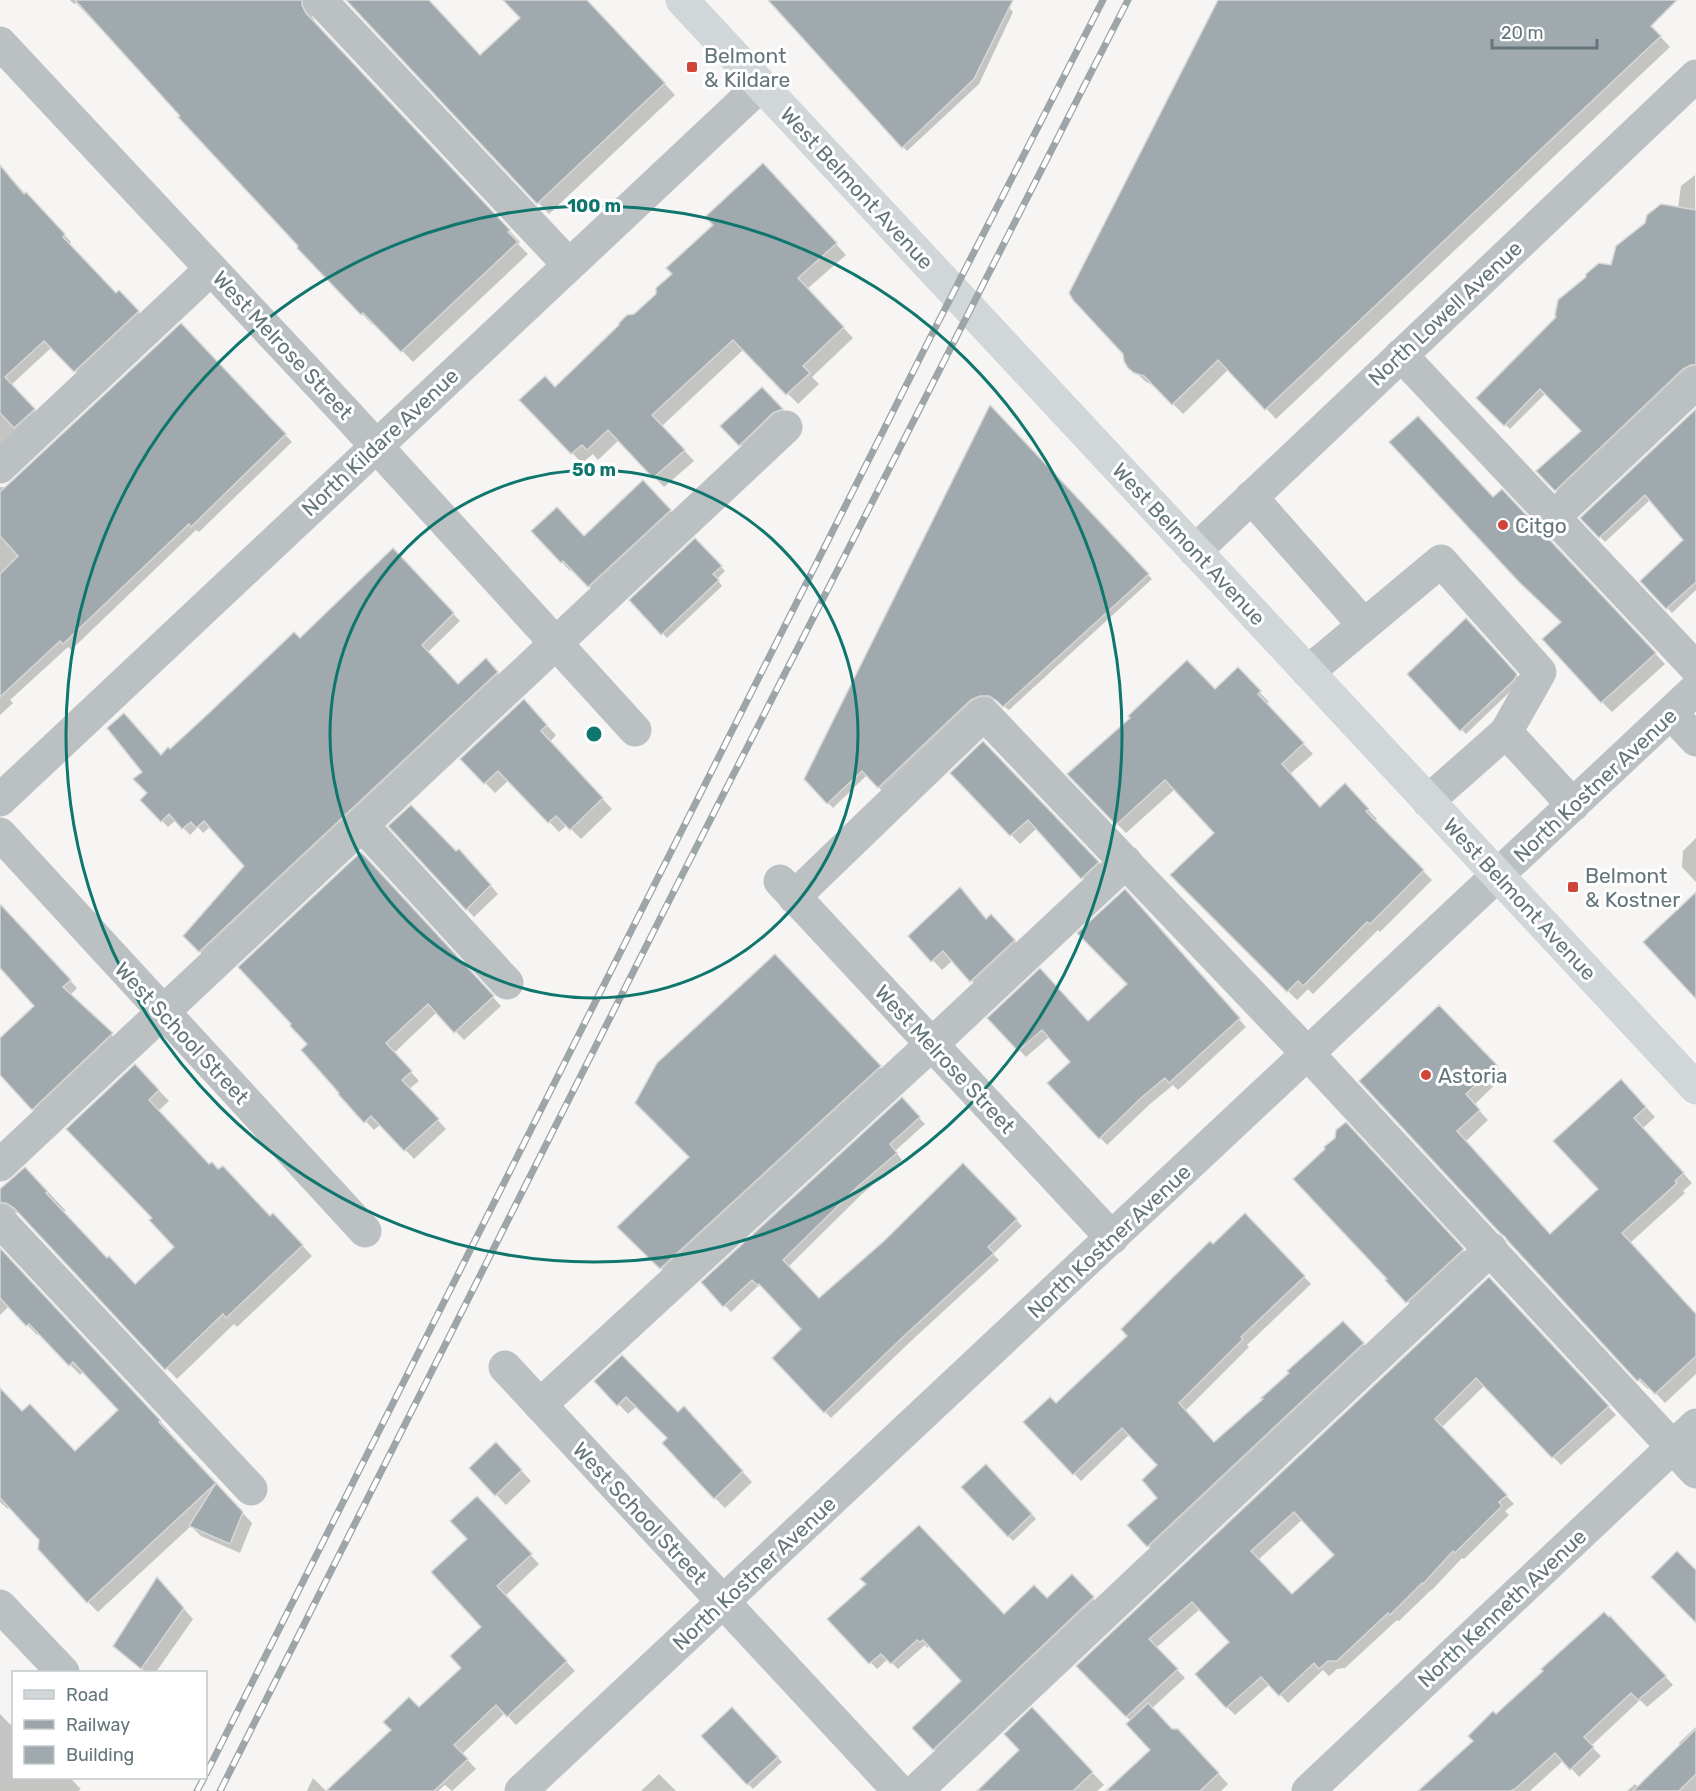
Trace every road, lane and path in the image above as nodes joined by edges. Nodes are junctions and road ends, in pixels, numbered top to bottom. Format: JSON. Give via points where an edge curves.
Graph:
{"nodes":[{"id":1,"x":320,"y":0,"type":"edge"},
{"id":2,"x":682,"y":0,"type":"edge"},
{"id":3,"x":0,"y":43,"type":"edge"},
{"id":4,"x":1696,"y":76,"type":"edge"},
{"id":5,"x":761,"y":85,"type":"junction"},
{"id":6,"x":569,"y":265,"type":"junction"},
{"id":7,"x":211,"y":269,"type":"junction"},
{"id":8,"x":1401,"y":355,"type":"junction"},
{"id":9,"x":1696,"y":383,"type":"edge"},
{"id":10,"x":786,"y":427,"type":"dead end"},
{"id":11,"x":377,"y":446,"type":"junction"},
{"id":12,"x":5,"y":451,"type":"edge"},
{"id":13,"x":1251,"y":497,"type":"junction"},
{"id":14,"x":1554,"y":517,"type":"junction"},
{"id":15,"x":1195,"y":550,"type":"junction"},
{"id":16,"x":1364,"y":625,"type":"junction"},
{"id":17,"x":556,"y":643,"type":"junction"},
{"id":18,"x":1696,"y":668,"type":"edge"},
{"id":19,"x":1308,"y":672,"type":"junction"},
{"id":20,"x":1696,"y":689,"type":"edge"},
{"id":21,"x":1671,"y":713,"type":"junction"},
{"id":22,"x":635,"y":730,"type":"dead end"},
{"id":23,"x":1506,"y":732,"type":"junction"},
{"id":24,"x":1696,"y":740,"type":"edge"},
{"id":25,"x":0,"y":800,"type":"edge"},
{"id":26,"x":1428,"y":801,"type":"junction"},
{"id":27,"x":1573,"y":805,"type":"junction"},
{"id":28,"x":362,"y":825,"type":"junction"},
{"id":29,"x":0,"y":834,"type":"edge"},
{"id":30,"x":1126,"y":862,"type":"junction"},
{"id":31,"x":1498,"y":876,"type":"junction"},
{"id":32,"x":507,"y":983,"type":"dead end"},
{"id":33,"x":163,"y":1012,"type":"junction"},
{"id":34,"x":932,"y":1044,"type":"junction"},
{"id":35,"x":1308,"y":1054,"type":"junction"},
{"id":36,"x":1696,"y":1088,"type":"edge"},
{"id":37,"x":0,"y":1165,"type":"edge"},
{"id":38,"x":0,"y":1221,"type":"edge"},
{"id":39,"x":365,"y":1231,"type":"dead end"},
{"id":40,"x":1112,"y":1238,"type":"junction"},
{"id":41,"x":1491,"y":1250,"type":"junction"},
{"id":42,"x":505,"y":1366,"type":"dead end"},
{"id":43,"x":540,"y":1405,"type":"junction"},
{"id":44,"x":1684,"y":1436,"type":"edge"},
{"id":45,"x":1696,"y":1472,"type":"edge"},
{"id":46,"x":251,"y":1489,"type":"dead end"},
{"id":47,"x":723,"y":1602,"type":"junction"},
{"id":48,"x":0,"y":1606,"type":"edge"},
{"id":49,"x":62,"y":1671,"type":"edge"},
{"id":50,"x":521,"y":1791,"type":"edge"},
{"id":51,"x":899,"y":1791,"type":"edge"},
{"id":52,"x":916,"y":1791,"type":"edge"},
{"id":53,"x":1308,"y":1791,"type":"edge"}],
"edges":[{"from":1,"to":6,"type":"street"},
{"from":2,"to":5,"type":"main road","name":"West Belmont Avenue"},
{"from":3,"to":7,"type":"street","name":"West Melrose Street"},
{"from":4,"to":8,"type":"street","name":"North Lowell Avenue"},
{"from":5,"to":6,"type":"street","name":"North Kildare Avenue"},
{"from":5,"to":15,"type":"main road","name":"West Belmont Avenue"},
{"from":6,"to":11,"type":"street","name":"North Kildare Avenue"},
{"from":7,"to":11,"type":"street","name":"West Melrose Street"},
{"from":7,"to":12,"type":"street"},
{"from":8,"to":13,"type":"street","name":"North Lowell Avenue"},
{"from":8,"to":14,"type":"street"},
{"from":9,"to":14,"type":"street"},
{"from":10,"to":17,"type":"street"},
{"from":11,"to":17,"type":"street","name":"West Melrose Street"},
{"from":11,"to":25,"type":"street","name":"North Kildare Avenue"},
{"from":13,"to":15,"type":"street","name":"North Lowell Avenue"},
{"from":13,"to":16,"type":"street"},
{"from":14,"to":18,"type":"street"},
{"from":15,"to":19,"type":"main road","name":"West Belmont Avenue"},
{"from":16,"to":19,"type":"street"},
{"from":16,"to":23,"type":"street","via":[[1441,561],[1540,672]]},
{"from":17,"to":22,"type":"street","name":"West Melrose Street"},
{"from":17,"to":28,"type":"street"},
{"from":19,"to":26,"type":"main road","name":"West Belmont Avenue"},
{"from":20,"to":21,"type":"street","name":"North Kostner Avenue"},
{"from":21,"to":24,"type":"street"},
{"from":21,"to":27,"type":"street","name":"North Kostner Avenue"},
{"from":23,"to":26,"type":"street"},
{"from":23,"to":27,"type":"street"},
{"from":26,"to":31,"type":"main road","name":"West Belmont Avenue"},
{"from":27,"to":31,"type":"street","name":"North Kostner Avenue"},
{"from":28,"to":32,"type":"street"},
{"from":28,"to":33,"type":"street"},
{"from":29,"to":33,"type":"street","name":"West School Street"},
{"from":30,"to":34,"type":"street"},
{"from":30,"to":34,"type":"street","name":"West Melrose Street","via":[[984,714],[786,888]]},
{"from":30,"to":35,"type":"street"},
{"from":31,"to":35,"type":"street","name":"North Kostner Avenue"},
{"from":31,"to":36,"type":"main road","name":"West Belmont Avenue"},
{"from":33,"to":37,"type":"street"},
{"from":33,"to":39,"type":"street","name":"West School Street"},
{"from":34,"to":40,"type":"street","name":"West Melrose Street"},
{"from":34,"to":43,"type":"street"},
{"from":35,"to":40,"type":"street","name":"North Kostner Avenue"},
{"from":35,"to":41,"type":"street"},
{"from":38,"to":46,"type":"street"},
{"from":40,"to":47,"type":"street","name":"North Kostner Avenue"},
{"from":41,"to":44,"type":"street"},
{"from":41,"to":52,"type":"street"},
{"from":42,"to":43,"type":"street","name":"West School Street"},
{"from":43,"to":47,"type":"street","name":"West School Street"},
{"from":44,"to":45,"type":"street"},
{"from":44,"to":53,"type":"street","name":"North Kenneth Avenue"},
{"from":47,"to":50,"type":"street","name":"North Kostner Avenue"},
{"from":47,"to":51,"type":"street","name":"West School Street"},
{"from":48,"to":49,"type":"street"}]}
